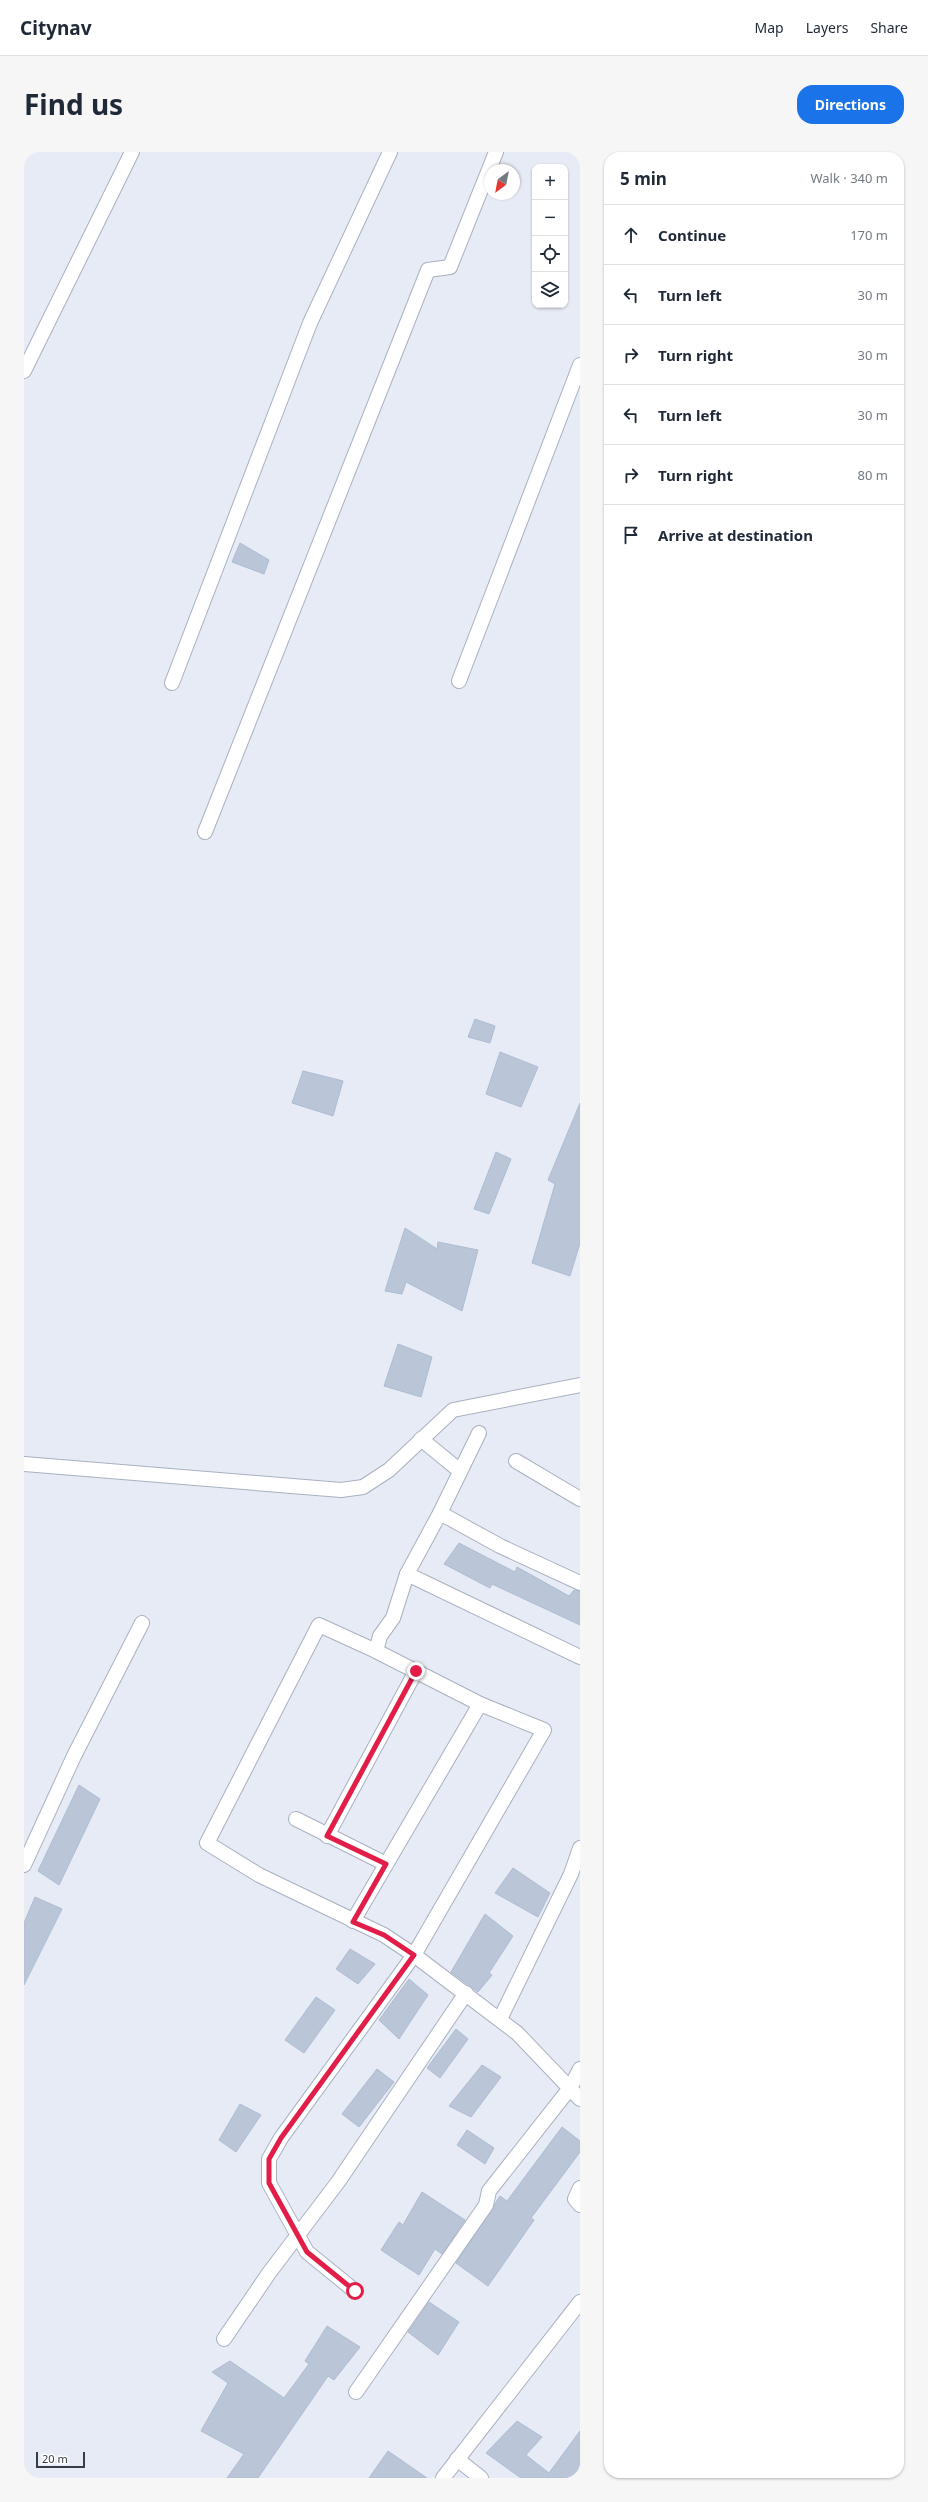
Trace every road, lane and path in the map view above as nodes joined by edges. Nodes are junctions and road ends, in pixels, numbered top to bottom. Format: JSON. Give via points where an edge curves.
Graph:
{"nodes":[{"id":1,"x":132,"y":152,"type":"edge"},
{"id":2,"x":390,"y":152,"type":"edge"},
{"id":3,"x":496,"y":152,"type":"edge"},
{"id":4,"x":580,"y":365,"type":"edge"},
{"id":5,"x":24,"y":371,"type":"edge"},
{"id":6,"x":459,"y":681,"type":"dead end"},
{"id":7,"x":172,"y":683,"type":"dead end"},
{"id":8,"x":205,"y":832,"type":"dead end"},
{"id":9,"x":580,"y":1385,"type":"edge"},
{"id":10,"x":479,"y":1433,"type":"dead end"},
{"id":11,"x":421,"y":1439,"type":"junction"},
{"id":12,"x":516,"y":1461,"type":"dead end"},
{"id":13,"x":24,"y":1464,"type":"edge"},
{"id":14,"x":460,"y":1471,"type":"junction"},
{"id":15,"x":580,"y":1499,"type":"edge"},
{"id":16,"x":440,"y":1512,"type":"junction"},
{"id":17,"x":407,"y":1574,"type":"junction"},
{"id":18,"x":580,"y":1583,"type":"edge"},
{"id":19,"x":142,"y":1623,"type":"dead end"},
{"id":20,"x":376,"y":1651,"type":"junction"},
{"id":21,"x":580,"y":1657,"type":"edge"},
{"id":22,"x":416,"y":1671,"type":"junction"},
{"id":23,"x":480,"y":1704,"type":"junction"},
{"id":24,"x":296,"y":1818,"type":"dead end"},
{"id":25,"x":327,"y":1836,"type":"junction"},
{"id":26,"x":580,"y":1848,"type":"edge"},
{"id":27,"x":386,"y":1864,"type":"junction"},
{"id":28,"x":24,"y":1865,"type":"edge"},
{"id":29,"x":353,"y":1922,"type":"junction"},
{"id":30,"x":414,"y":1955,"type":"junction"},
{"id":31,"x":466,"y":1992,"type":"junction"},
{"id":32,"x":500,"y":2019,"type":"junction"},
{"id":33,"x":580,"y":2068,"type":"edge"},
{"id":34,"x":570,"y":2088,"type":"junction"},
{"id":35,"x":580,"y":2099,"type":"edge"},
{"id":36,"x":580,"y":2188,"type":"edge"},
{"id":37,"x":580,"y":2205,"type":"edge"},
{"id":38,"x":297,"y":2235,"type":"junction"},
{"id":39,"x":355,"y":2291,"type":"dead end"},
{"id":40,"x":580,"y":2302,"type":"edge"},
{"id":41,"x":224,"y":2339,"type":"dead end"},
{"id":42,"x":356,"y":2392,"type":"dead end"},
{"id":43,"x":457,"y":2459,"type":"junction"},
{"id":44,"x":443,"y":2478,"type":"edge"},
{"id":45,"x":481,"y":2478,"type":"edge"}],
"edges":[{"from":1,"to":5,"type":"street"},
{"from":2,"to":7,"type":"street","via":[[310,323]]},
{"from":3,"to":8,"type":"street","via":[[450,267],[428,270]]},
{"from":4,"to":6,"type":"street"},
{"from":9,"to":11,"type":"street","via":[[453,1410]]},
{"from":10,"to":14,"type":"street"},
{"from":11,"to":13,"type":"street","via":[[389,1470],[364,1487],[341,1490]]},
{"from":11,"to":14,"type":"street"},
{"from":12,"to":15,"type":"street"},
{"from":14,"to":16,"type":"street"},
{"from":16,"to":17,"type":"street"},
{"from":16,"to":18,"type":"street","via":[[500,1546]]},
{"from":17,"to":20,"type":"street","via":[[393,1618],[380,1636]]},
{"from":17,"to":21,"type":"street"},
{"from":19,"to":28,"type":"street","via":[[74,1756]]},
{"from":20,"to":22,"type":"street"},
{"from":20,"to":29,"type":"street","via":[[319,1625],[208,1843],[259,1876]]},
{"from":22,"to":23,"type":"street"},
{"from":22,"to":25,"type":"street"},
{"from":23,"to":27,"type":"street"},
{"from":23,"to":30,"type":"street","via":[[544,1730]]},
{"from":24,"to":25,"type":"street"},
{"from":25,"to":27,"type":"street"},
{"from":26,"to":32,"type":"street","via":[[571,1874]]},
{"from":27,"to":29,"type":"street"},
{"from":29,"to":30,"type":"street","via":[[384,1935]]},
{"from":30,"to":31,"type":"street"},
{"from":30,"to":38,"type":"street","via":[[281,2138],[269,2159],[269,2183]]},
{"from":31,"to":32,"type":"street"},
{"from":31,"to":38,"type":"street","via":[[338,2182]]},
{"from":32,"to":34,"type":"street"},
{"from":33,"to":34,"type":"street"},
{"from":34,"to":35,"type":"street"},
{"from":34,"to":42,"type":"street","via":[[489,2191],[486,2205]]},
{"from":36,"to":37,"type":"street","via":[[575,2199]]},
{"from":38,"to":39,"type":"street","via":[[307,2252]]},
{"from":38,"to":41,"type":"street"},
{"from":40,"to":43,"type":"street"},
{"from":43,"to":44,"type":"street"},
{"from":43,"to":45,"type":"street"}]}
